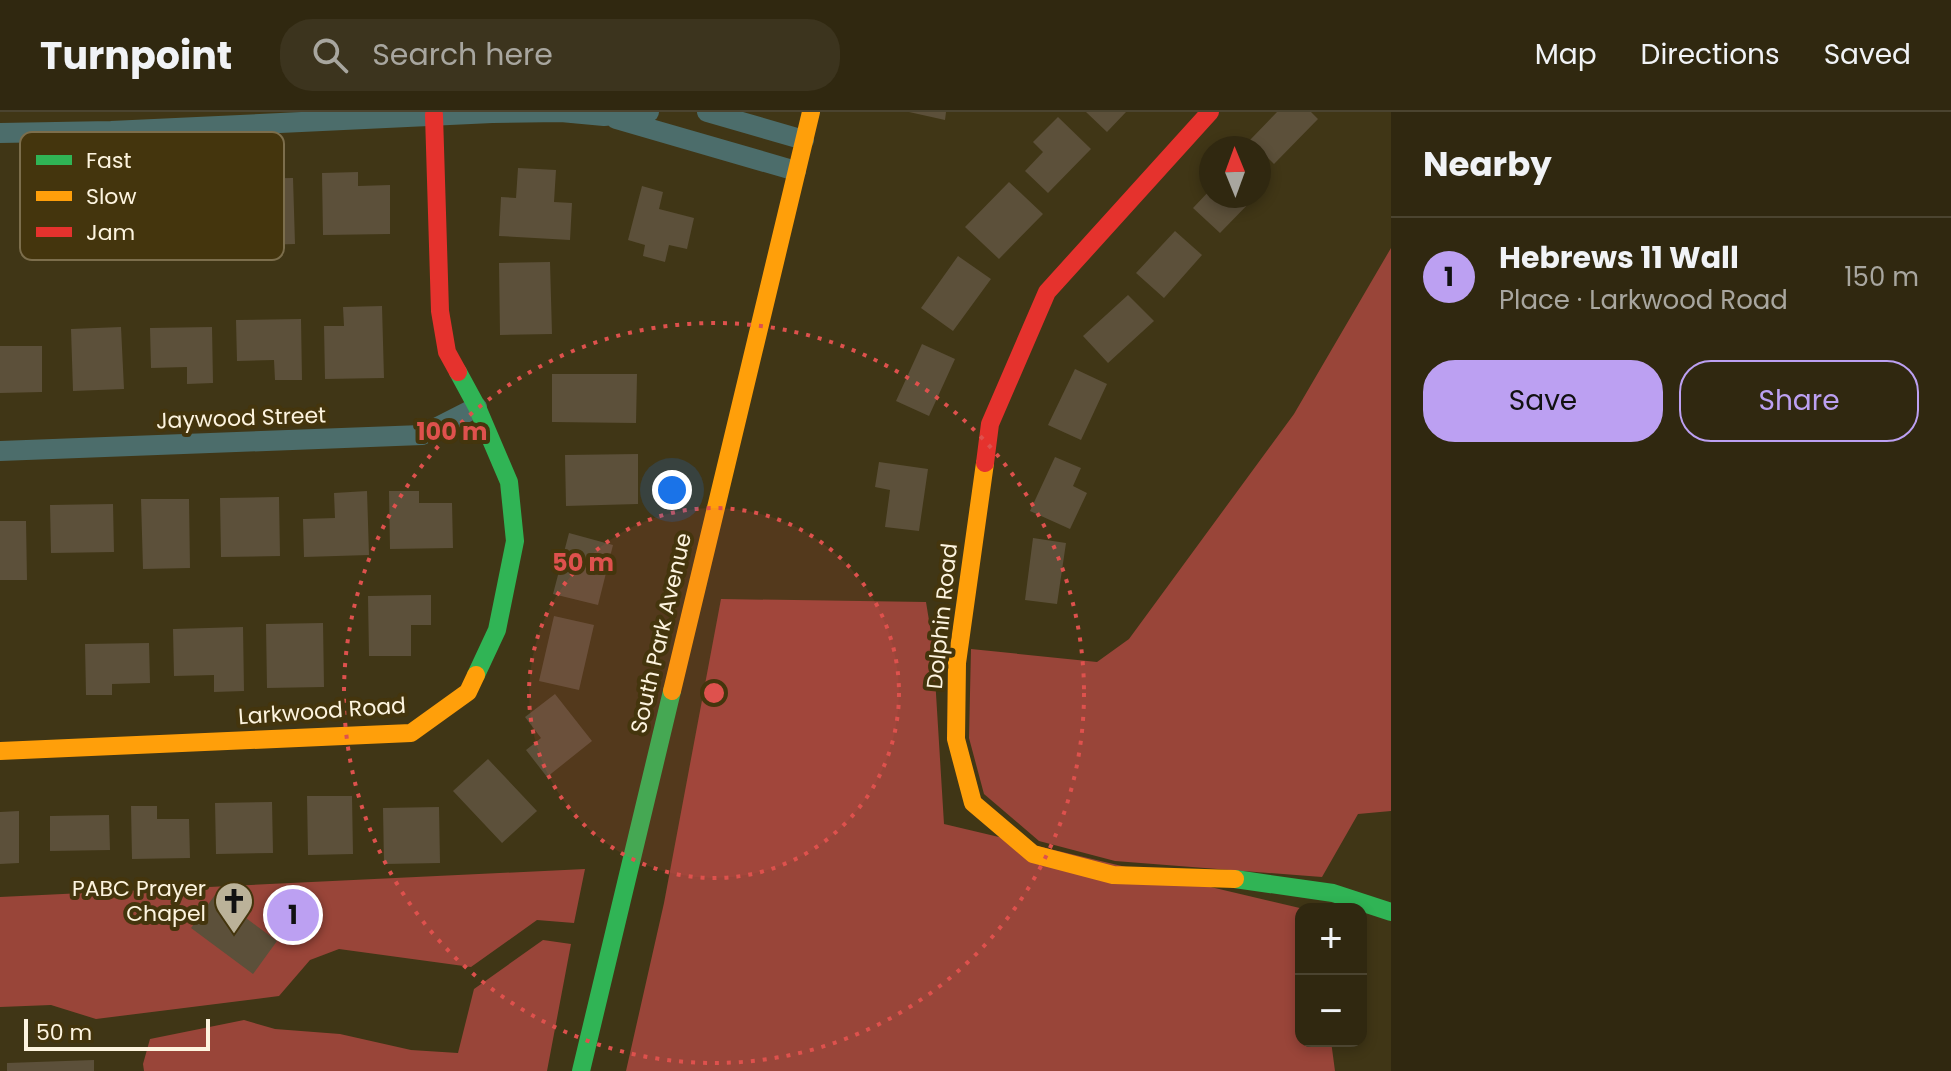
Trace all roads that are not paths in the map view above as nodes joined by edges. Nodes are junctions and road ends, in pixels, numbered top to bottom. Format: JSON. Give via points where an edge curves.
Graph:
{"nodes":[{"id":1,"x":649,"y":112,"type":"edge"},
{"id":2,"x":707,"y":112,"type":"edge"},
{"id":3,"x":811,"y":112,"type":"edge"},
{"id":4,"x":1210,"y":112,"type":"edge"},
{"id":5,"x":434,"y":115,"type":"junction"},
{"id":6,"x":604,"y":116,"type":"junction"},
{"id":7,"x":111,"y":121,"type":"edge"},
{"id":8,"x":0,"y":133,"type":"edge"},
{"id":9,"x":804,"y":140,"type":"junction"},
{"id":10,"x":796,"y":171,"type":"junction"},
{"id":11,"x":477,"y":407,"type":"junction"},
{"id":12,"x":0,"y":451,"type":"edge"},
{"id":13,"x":0,"y":751,"type":"edge"},
{"id":14,"x":1391,"y":912,"type":"edge"},
{"id":15,"x":581,"y":1071,"type":"edge"}],
"edges":[{"from":1,"to":6,"type":"street"},
{"from":2,"to":9,"type":"street"},
{"from":3,"to":9,"type":"street","name":"South Park Avenue"},
{"from":4,"to":14,"type":"street","name":"Dolphin Road","via":[[1047,292],[990,424],[957,663],[956,739],[973,803],[1033,854],[1113,875],[1244,879],[1319,891]]},
{"from":5,"to":6,"type":"street"},
{"from":5,"to":7,"type":"street"},
{"from":5,"to":11,"type":"street","name":"Larkwood Road","via":[[440,311],[447,352]]},
{"from":6,"to":10,"type":"street"},
{"from":7,"to":8,"type":"street"},
{"from":9,"to":10,"type":"street","name":"South Park Avenue"},
{"from":10,"to":15,"type":"street","name":"South Park Avenue"},
{"from":11,"to":12,"type":"street","name":"Jaywood Street","via":[[422,435]]},
{"from":11,"to":13,"type":"street","name":"Larkwood Road","via":[[509,482],[515,541],[497,630],[468,692],[411,733]]}]}
